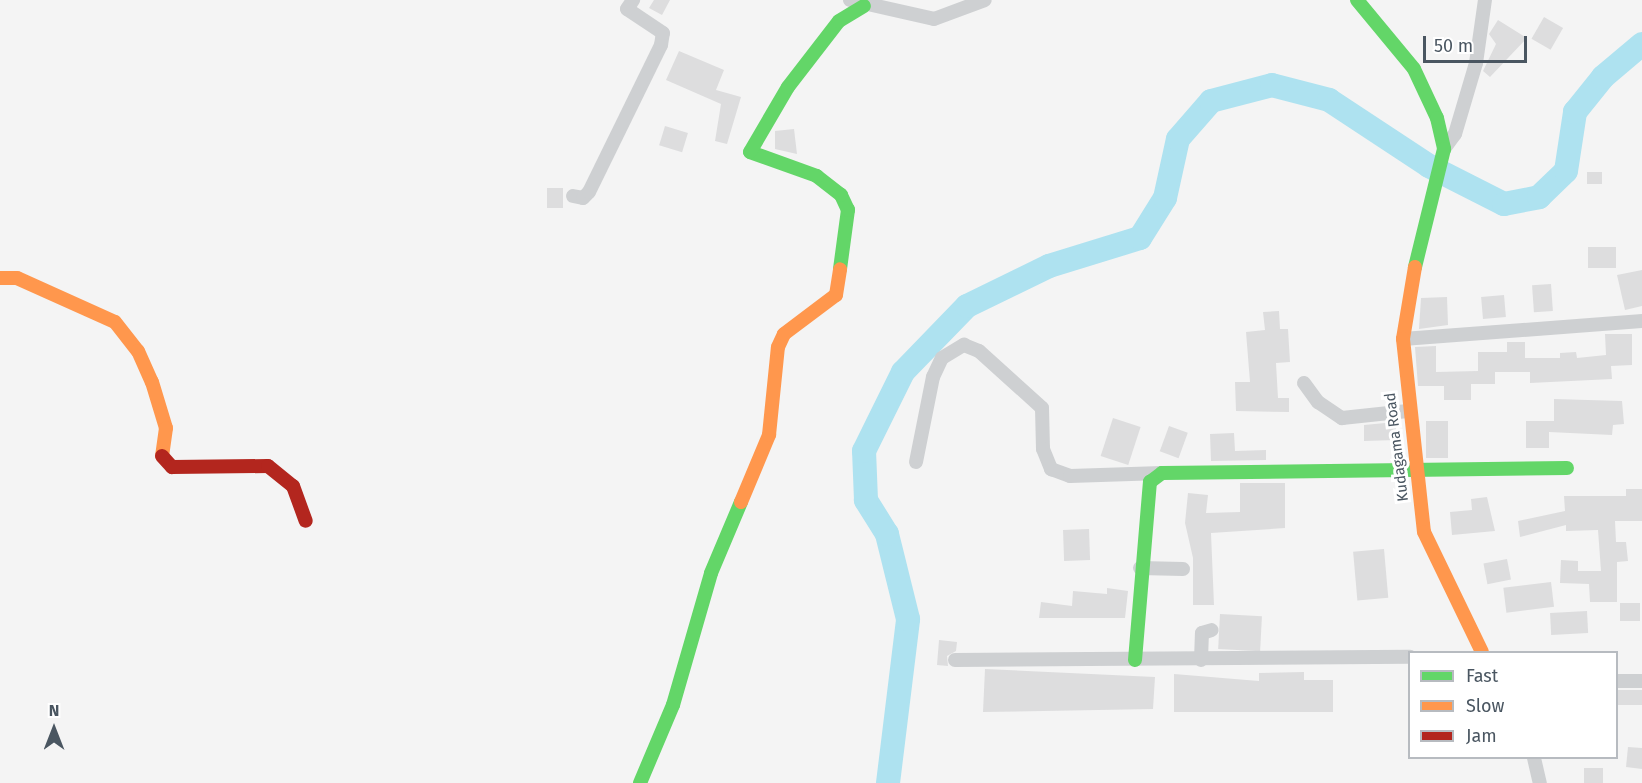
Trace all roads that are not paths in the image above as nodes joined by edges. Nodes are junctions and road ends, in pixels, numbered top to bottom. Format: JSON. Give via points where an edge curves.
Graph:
{"nodes":[{"id":1,"x":633,"y":0,"type":"edge"},
{"id":2,"x":850,"y":0,"type":"edge"},
{"id":3,"x":900,"y":0,"type":"edge"},
{"id":4,"x":985,"y":0,"type":"edge"},
{"id":5,"x":1357,"y":0,"type":"edge"},
{"id":6,"x":1485,"y":0,"type":"edge"},
{"id":7,"x":864,"y":6,"type":"junction"},
{"id":8,"x":895,"y":14,"type":"junction"},
{"id":9,"x":1444,"y":149,"type":"junction"},
{"id":10,"x":573,"y":196,"type":"dead end"},
{"id":11,"x":0,"y":278,"type":"edge"},
{"id":12,"x":1642,"y":321,"type":"edge"},
{"id":13,"x":1403,"y":339,"type":"junction"},
{"id":14,"x":1304,"y":384,"type":"dead end"},
{"id":15,"x":1408,"y":411,"type":"junction"},
{"id":16,"x":916,"y":462,"type":"dead end"},
{"id":17,"x":1415,"y":466,"type":"junction"},
{"id":18,"x":1567,"y":468,"type":"dead end"},
{"id":19,"x":1162,"y":473,"type":"junction"},
{"id":20,"x":306,"y":521,"type":"dead end"},
{"id":21,"x":1140,"y":568,"type":"junction"},
{"id":22,"x":1183,"y":569,"type":"dead end"},
{"id":23,"x":1212,"y":630,"type":"dead end"},
{"id":24,"x":1482,"y":651,"type":"edge"},
{"id":25,"x":1408,"y":657,"type":"edge"},
{"id":26,"x":955,"y":660,"type":"dead end"},
{"id":27,"x":1135,"y":660,"type":"junction"},
{"id":28,"x":1201,"y":660,"type":"junction"},
{"id":29,"x":1618,"y":681,"type":"edge"},
{"id":30,"x":1642,"y":681,"type":"edge"},
{"id":31,"x":1534,"y":759,"type":"edge"},
{"id":32,"x":640,"y":783,"type":"edge"},
{"id":33,"x":1540,"y":783,"type":"edge"}],
"edges":[{"from":1,"to":10,"type":"street","via":[[627,9],[663,33],[661,45],[589,192],[583,198]]},
{"from":2,"to":7,"type":"street"},
{"from":3,"to":8,"type":"street"},
{"from":4,"to":8,"type":"street","via":[[934,18]]},
{"from":5,"to":9,"type":"street","via":[[1414,69],[1437,118]]},
{"from":6,"to":9,"type":"street","via":[[1476,63],[1455,134]]},
{"from":7,"to":8,"type":"street"},
{"from":7,"to":32,"type":"street","via":[[839,21],[788,87],[750,152],[817,177],[841,195],[848,210],[836,296],[784,334],[778,347],[769,435],[711,573],[673,705]]},
{"from":9,"to":13,"type":"street","name":"Kudagama Road","via":[[1422,227]]},
{"from":11,"to":20,"type":"street","via":[[17,278],[115,322],[138,351],[152,382],[166,428],[160,453],[172,467],[268,466],[293,486]]},
{"from":12,"to":13,"type":"street"},
{"from":13,"to":15,"type":"street","name":"Kudagama Road"},
{"from":14,"to":15,"type":"street","via":[[1318,402],[1342,418]]},
{"from":15,"to":17,"type":"street","name":"Kudagama Road"},
{"from":16,"to":19,"type":"street","via":[[933,377],[942,358],[964,345],[979,351],[1042,408],[1043,449],[1051,469],[1070,477]]},
{"from":17,"to":18,"type":"street"},
{"from":17,"to":19,"type":"street"},
{"from":17,"to":24,"type":"street","name":"Kudagama Road","via":[[1424,532]]},
{"from":19,"to":21,"type":"street","via":[[1150,482]]},
{"from":21,"to":22,"type":"street"},
{"from":21,"to":27,"type":"street"},
{"from":23,"to":28,"type":"street","via":[[1202,633]]},
{"from":25,"to":28,"type":"street"},
{"from":26,"to":27,"type":"street"},
{"from":27,"to":28,"type":"street"},
{"from":29,"to":30,"type":"street"},
{"from":31,"to":33,"type":"street"}]}
